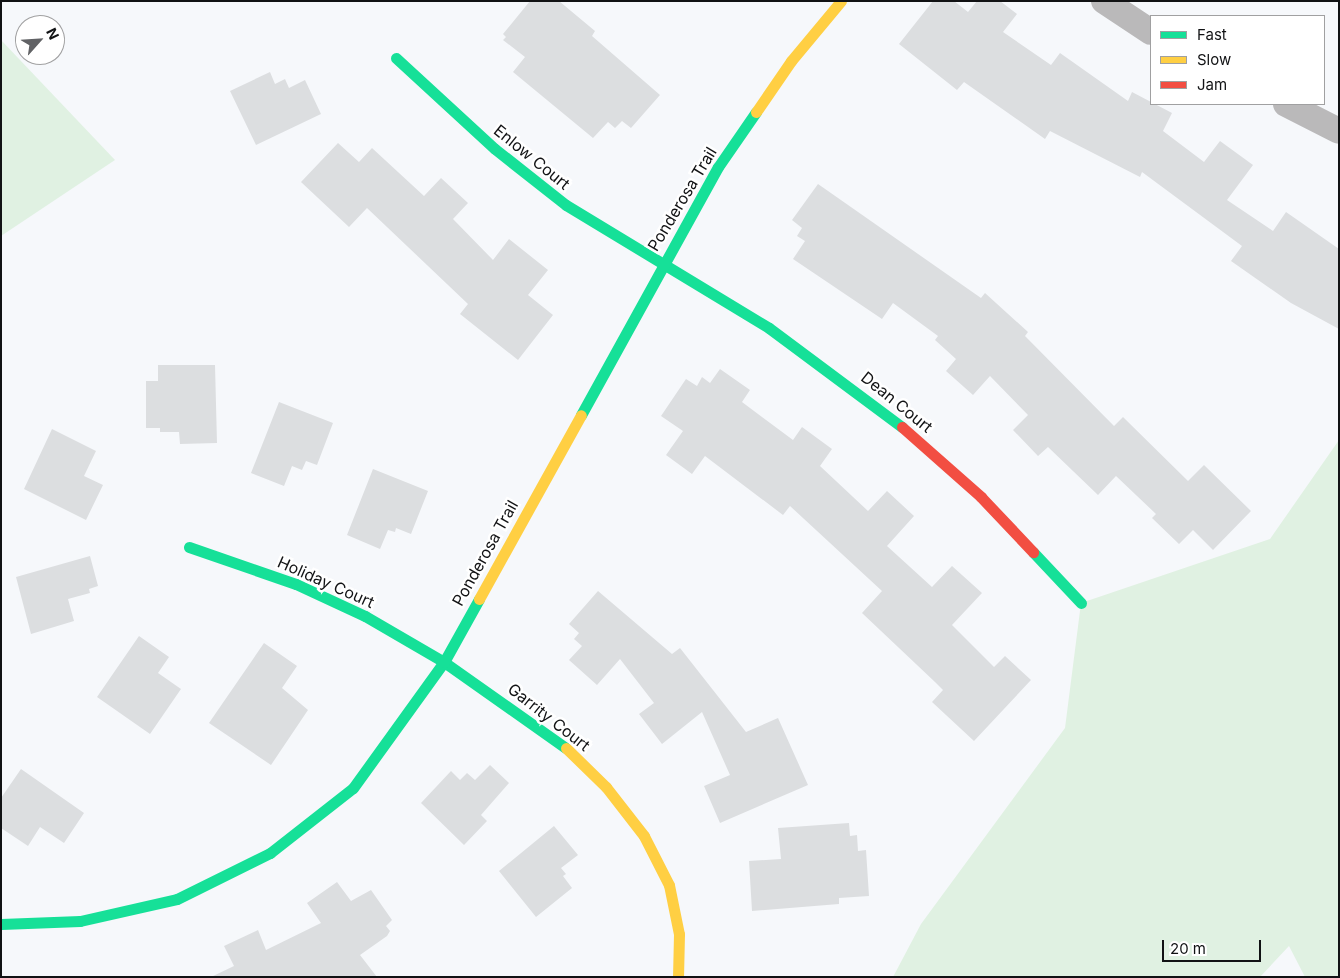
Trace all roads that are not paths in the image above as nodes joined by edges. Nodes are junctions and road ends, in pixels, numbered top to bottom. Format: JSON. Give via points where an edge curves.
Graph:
{"nodes":[{"id":1,"x":842,"y":1,"type":"edge"},
{"id":2,"x":1104,"y":1,"type":"edge"},
{"id":3,"x":1150,"y":31,"type":"edge"},
{"id":4,"x":396,"y":58,"type":"dead end"},
{"id":5,"x":1288,"y":105,"type":"edge"},
{"id":6,"x":1339,"y":131,"type":"edge"},
{"id":7,"x":662,"y":264,"type":"junction"},
{"id":8,"x":190,"y":547,"type":"dead end"},
{"id":9,"x":1081,"y":603,"type":"dead end"},
{"id":10,"x":444,"y":662,"type":"junction"},
{"id":11,"x":1,"y":924,"type":"edge"},
{"id":12,"x":678,"y":977,"type":"edge"}],
"edges":[{"from":1,"to":7,"type":"street","name":"Ponderosa Trail","via":[[791,61],[718,167]]},
{"from":2,"to":3,"type":"street"},
{"from":4,"to":7,"type":"street","name":"Enlow Court","via":[[495,149],[566,205]]},
{"from":5,"to":6,"type":"street"},
{"from":7,"to":9,"type":"street","name":"Dean Court","via":[[769,328],[913,435],[981,497]]},
{"from":7,"to":10,"type":"street","name":"Ponderosa Trail"},
{"from":8,"to":10,"type":"street","name":"Holiday Court","via":[[330,599]]},
{"from":10,"to":11,"type":"street","name":"Ponderosa Trail","via":[[353,788],[270,853],[177,899],[80,921]]},
{"from":10,"to":12,"type":"street","name":"Garrity Court","via":[[562,744],[606,787],[644,836],[669,885],[679,934]]}]}
